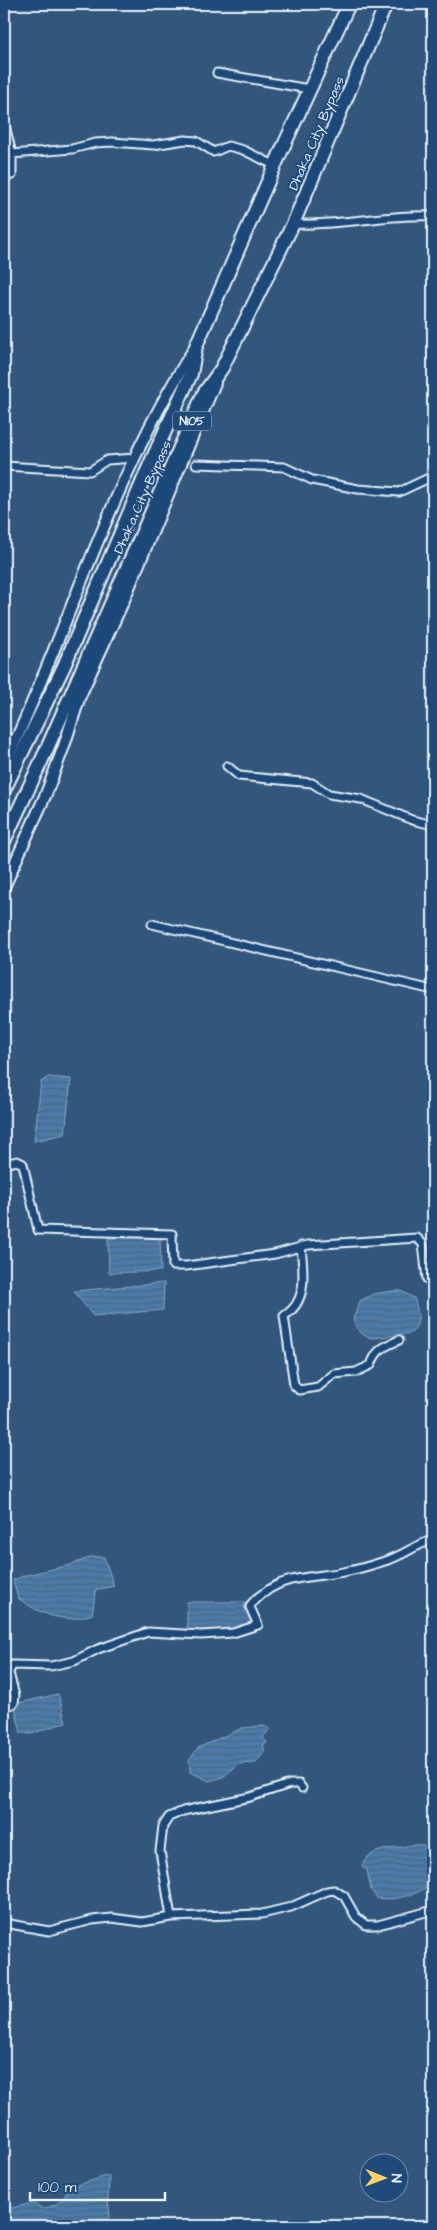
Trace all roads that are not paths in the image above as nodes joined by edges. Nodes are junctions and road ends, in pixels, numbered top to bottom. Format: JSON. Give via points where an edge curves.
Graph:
{"nodes":[{"id":1,"x":349,"y":4,"type":"edge"},
{"id":2,"x":386,"y":4,"type":"edge"},
{"id":3,"x":217,"y":73,"type":"dead end"},
{"id":4,"x":309,"y":89,"type":"junction"},
{"id":5,"x":4,"y":121,"type":"edge"},
{"id":6,"x":12,"y":154,"type":"junction"},
{"id":7,"x":276,"y":166,"type":"junction"},
{"id":8,"x":4,"y":176,"type":"edge"},
{"id":9,"x":433,"y":216,"type":"edge"},
{"id":10,"x":294,"y":224,"type":"junction"},
{"id":11,"x":196,"y":346,"type":"junction"},
{"id":12,"x":219,"y":372,"type":"junction"},
{"id":13,"x":135,"y":458,"type":"junction"},
{"id":14,"x":196,"y":464,"type":"dead end"},
{"id":15,"x":4,"y":466,"type":"edge"},
{"id":16,"x":433,"y":476,"type":"edge"},
{"id":17,"x":4,"y":738,"type":"edge"},
{"id":18,"x":16,"y":740,"type":"junction"},
{"id":19,"x":4,"y":766,"type":"edge"},
{"id":20,"x":227,"y":766,"type":"dead end"},
{"id":21,"x":4,"y":790,"type":"edge"},
{"id":22,"x":433,"y":825,"type":"edge"},
{"id":23,"x":4,"y":842,"type":"edge"},
{"id":24,"x":4,"y":887,"type":"edge"},
{"id":25,"x":152,"y":924,"type":"dead end"},
{"id":26,"x":433,"y":990,"type":"edge"},
{"id":27,"x":4,"y":1164,"type":"edge"},
{"id":28,"x":301,"y":1246,"type":"junction"},
{"id":29,"x":433,"y":1279,"type":"edge"},
{"id":30,"x":399,"y":1340,"type":"dead end"},
{"id":31,"x":433,"y":1540,"type":"edge"},
{"id":32,"x":6,"y":1671,"type":"edge"},
{"id":33,"x":4,"y":1708,"type":"edge"},
{"id":34,"x":302,"y":1788,"type":"dead end"},
{"id":35,"x":433,"y":1910,"type":"edge"},
{"id":36,"x":171,"y":1916,"type":"junction"},
{"id":37,"x":4,"y":1923,"type":"edge"}],
"edges":[{"from":1,"to":4,"type":"highway","name":"Dhaka City Bypass","number":"N105"},
{"from":2,"to":10,"type":"highway","name":"Dhaka City Bypass","number":"N105"},
{"from":3,"to":4,"type":"street"},
{"from":4,"to":7,"type":"highway","name":"Dhaka City Bypass","number":"N105"},
{"from":5,"to":6,"type":"street"},
{"from":6,"to":7,"type":"street","via":[[72,149],[95,143],[145,146],[185,140],[196,141],[214,152],[228,146],[243,150]]},
{"from":6,"to":8,"type":"street","via":[[12,174]]},
{"from":7,"to":11,"type":"highway","name":"Dhaka City Bypass","number":"N105"},
{"from":9,"to":10,"type":"street","via":[[387,216]]},
{"from":10,"to":12,"type":"highway","name":"Dhaka City Bypass","number":"N105"},
{"from":11,"to":13,"type":"main road","via":[[160,404]]},
{"from":11,"to":21,"type":"highway","name":"Dhaka City Bypass","number":"N105","via":[[191,374],[64,666]]},
{"from":12,"to":23,"type":"highway","name":"Dhaka City Bypass","number":"N105","via":[[204,394]]},
{"from":12,"to":24,"type":"main road","via":[[80,696],[46,794]]},
{"from":13,"to":15,"type":"street","via":[[106,460],[90,471]]},
{"from":13,"to":18,"type":"main road"},
{"from":14,"to":16,"type":"street","via":[[284,467],[312,480],[358,489],[399,492]]},
{"from":17,"to":18,"type":"street"},
{"from":18,"to":19,"type":"main road"},
{"from":20,"to":22,"type":"street","via":[[239,776],[312,783],[329,794],[361,799]]},
{"from":25,"to":26,"type":"street"},
{"from":27,"to":28,"type":"street","via":[[17,1161],[23,1164],[38,1230],[172,1234],[173,1266],[275,1254]]},
{"from":28,"to":29,"type":"street","via":[[417,1238],[423,1244],[428,1279]]},
{"from":28,"to":30,"type":"street","via":[[300,1301],[284,1316],[294,1385],[299,1390],[318,1387],[334,1374],[356,1372],[371,1365],[375,1353]]},
{"from":31,"to":32,"type":"street","via":[[395,1558],[347,1572],[286,1580],[252,1602],[250,1607],[258,1625],[233,1632],[201,1635],[148,1632],[74,1661],[51,1666],[12,1665]]},
{"from":32,"to":33,"type":"street","via":[[15,1696],[14,1703]]},
{"from":34,"to":36,"type":"street","via":[[299,1784],[290,1784],[169,1816],[163,1826],[160,1851]]},
{"from":35,"to":36,"type":"street","via":[[378,1925],[366,1925],[356,1918],[344,1896],[334,1890],[291,1907],[262,1914]]},
{"from":36,"to":37,"type":"street","via":[[142,1922],[112,1918],[92,1920],[49,1931]]}]}
